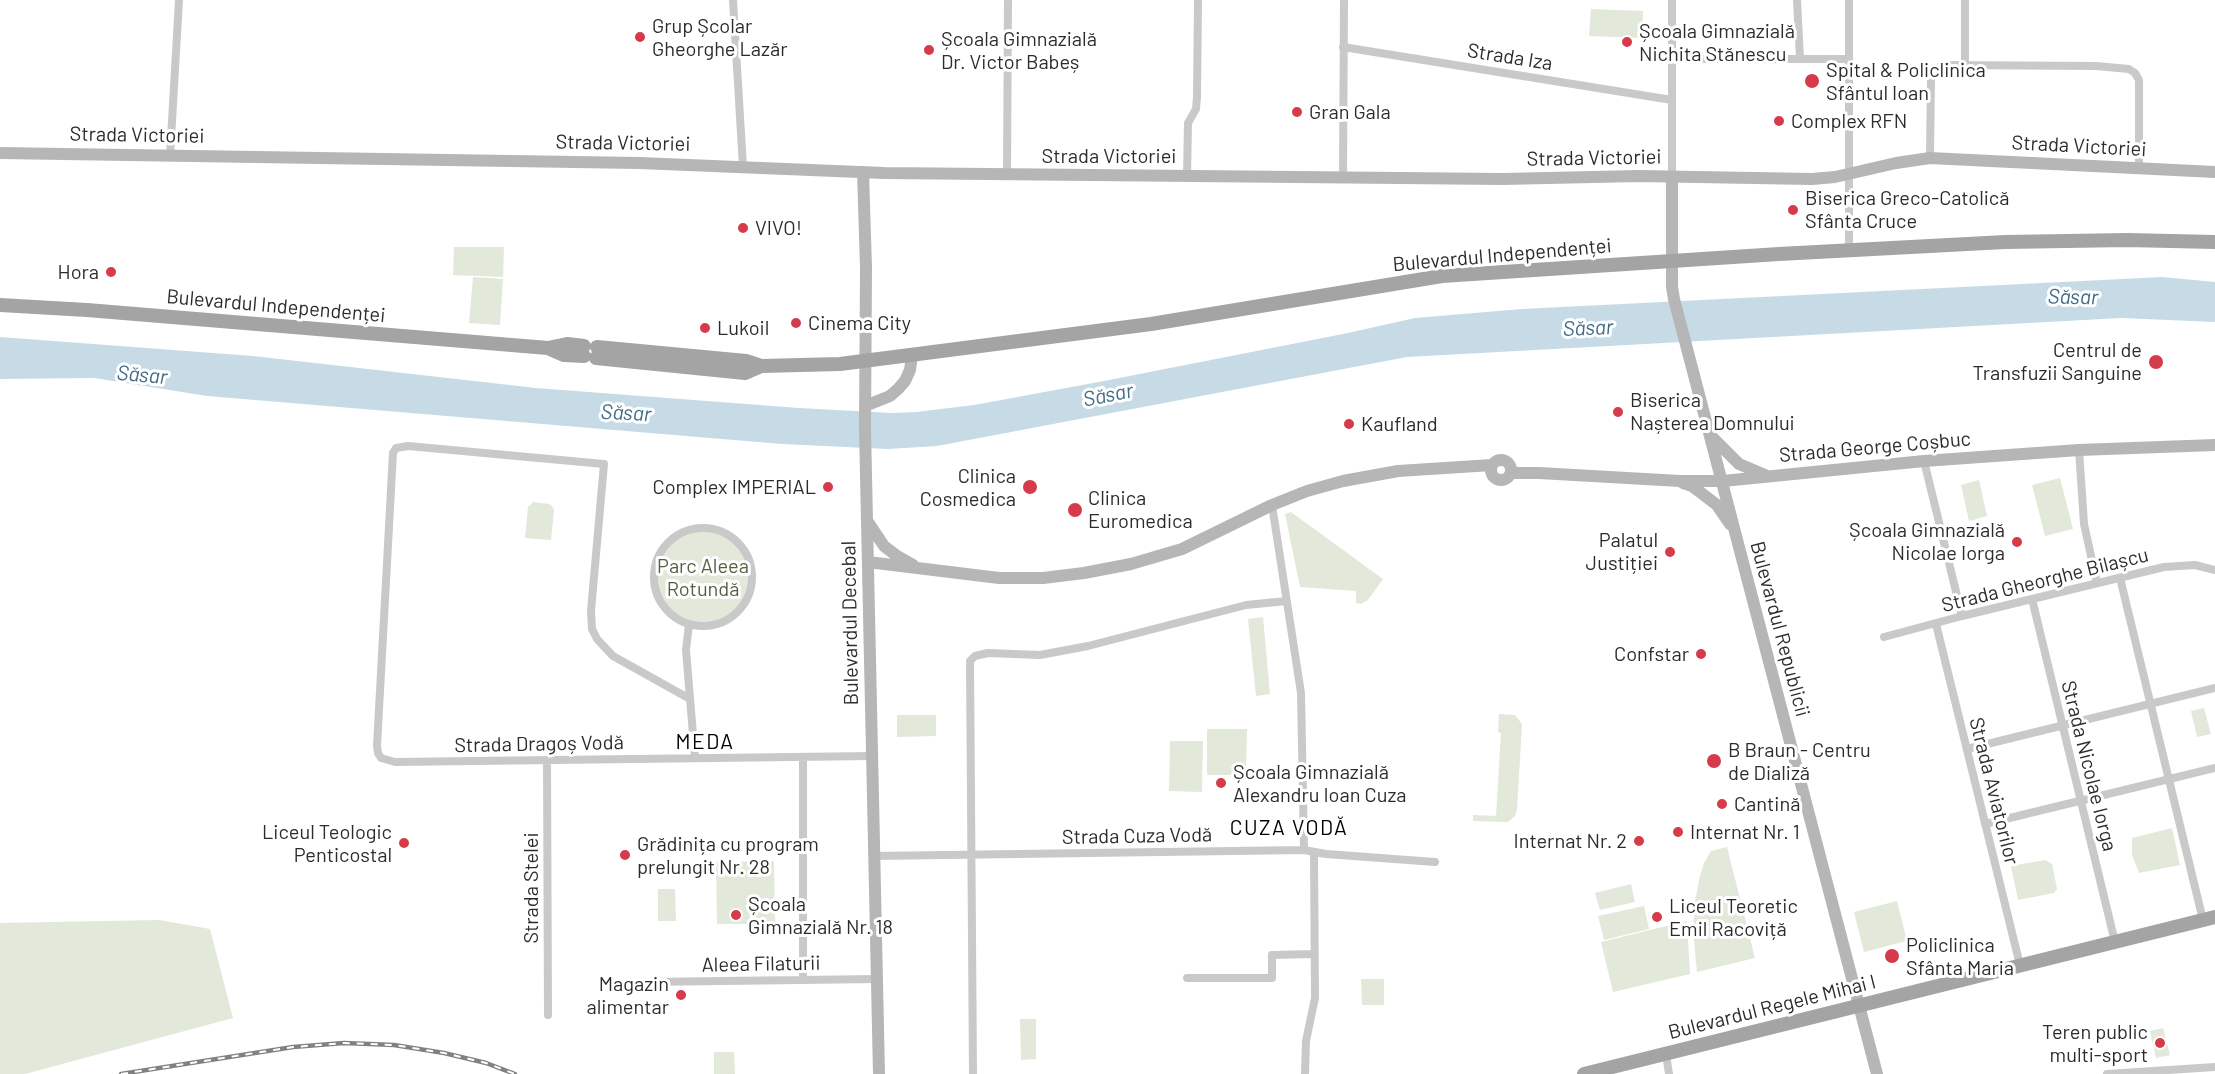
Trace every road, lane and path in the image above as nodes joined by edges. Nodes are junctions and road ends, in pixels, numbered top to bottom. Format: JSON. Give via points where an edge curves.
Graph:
{"nodes":[{"id":1,"x":179,"y":0,"type":"edge"},
{"id":2,"x":733,"y":0,"type":"edge"},
{"id":3,"x":1008,"y":0,"type":"edge"},
{"id":4,"x":1198,"y":0,"type":"edge"},
{"id":5,"x":1344,"y":0,"type":"edge"},
{"id":6,"x":1672,"y":0,"type":"edge"},
{"id":7,"x":1797,"y":0,"type":"edge"},
{"id":8,"x":1849,"y":0,"type":"edge"},
{"id":9,"x":1965,"y":0,"type":"edge"},
{"id":10,"x":1343,"y":47,"type":"junction"},
{"id":11,"x":1672,"y":59,"type":"junction"},
{"id":12,"x":1800,"y":59,"type":"junction"},
{"id":13,"x":1849,"y":59,"type":"junction"},
{"id":14,"x":1965,"y":65,"type":"junction"},
{"id":15,"x":1672,"y":100,"type":"junction"},
{"id":16,"x":0,"y":153,"type":"edge"},
{"id":17,"x":170,"y":156,"type":"junction"},
{"id":18,"x":1930,"y":158,"type":"junction"},
{"id":19,"x":743,"y":167,"type":"junction"},
{"id":20,"x":2139,"y":168,"type":"junction"},
{"id":21,"x":863,"y":172,"type":"junction"},
{"id":22,"x":2215,"y":172,"type":"edge"},
{"id":23,"x":1007,"y":174,"type":"junction"},
{"id":24,"x":1849,"y":175,"type":"junction"},
{"id":25,"x":1187,"y":176,"type":"junction"},
{"id":26,"x":1343,"y":177,"type":"junction"},
{"id":27,"x":1672,"y":177,"type":"junction"},
{"id":28,"x":2215,"y":242,"type":"edge"},
{"id":29,"x":1849,"y":250,"type":"junction"},
{"id":30,"x":1673,"y":262,"type":"junction"},
{"id":31,"x":0,"y":305,"type":"edge"},
{"id":32,"x":912,"y":355,"type":"junction"},
{"id":33,"x":866,"y":362,"type":"junction"},
{"id":34,"x":865,"y":406,"type":"junction"},
{"id":35,"x":1712,"y":436,"type":"junction"},
{"id":36,"x":2215,"y":445,"type":"edge"},
{"id":37,"x":2079,"y":450,"type":"junction"},
{"id":38,"x":1924,"y":461,"type":"junction"},
{"id":39,"x":1767,"y":476,"type":"junction"},
{"id":40,"x":1680,"y":481,"type":"junction"},
{"id":41,"x":1723,"y":481,"type":"junction"},
{"id":42,"x":1272,"y":505,"type":"junction"},
{"id":43,"x":868,"y":521,"type":"junction"},
{"id":44,"x":1733,"y":528,"type":"junction"},
{"id":45,"x":868,"y":562,"type":"junction"},
{"id":46,"x":920,"y":568,"type":"junction"},
{"id":47,"x":2215,"y":570,"type":"edge"},
{"id":48,"x":2120,"y":578,"type":"junction"},
{"id":49,"x":2097,"y":583,"type":"junction"},
{"id":50,"x":2032,"y":599,"type":"junction"},
{"id":51,"x":1287,"y":601,"type":"junction"},
{"id":52,"x":1962,"y":616,"type":"junction"},
{"id":53,"x":689,"y":624,"type":"junction"},
{"id":54,"x":1936,"y":624,"type":"junction"},
{"id":55,"x":1884,"y":637,"type":"dead end"},
{"id":56,"x":2215,"y":688,"type":"edge"},
{"id":57,"x":690,"y":699,"type":"junction"},
{"id":58,"x":2151,"y":704,"type":"junction"},
{"id":59,"x":2062,"y":725,"type":"junction"},
{"id":60,"x":1967,"y":749,"type":"junction"},
{"id":61,"x":872,"y":756,"type":"junction"},
{"id":62,"x":803,"y":757,"type":"junction"},
{"id":63,"x":695,"y":758,"type":"junction"},
{"id":64,"x":547,"y":760,"type":"junction"},
{"id":65,"x":2215,"y":768,"type":"edge"},
{"id":66,"x":2169,"y":779,"type":"junction"},
{"id":67,"x":2081,"y":801,"type":"junction"},
{"id":68,"x":1985,"y":824,"type":"junction"},
{"id":69,"x":1304,"y":850,"type":"junction"},
{"id":70,"x":1314,"y":852,"type":"junction"},
{"id":71,"x":971,"y":855,"type":"junction"},
{"id":72,"x":874,"y":856,"type":"junction"},
{"id":73,"x":1436,"y":862,"type":"dead end"},
{"id":74,"x":2209,"y":919,"type":"edge"},
{"id":75,"x":2115,"y":942,"type":"junction"},
{"id":76,"x":1314,"y":954,"type":"junction"},
{"id":77,"x":2016,"y":966,"type":"junction"},
{"id":78,"x":1187,"y":978,"type":"dead end"},
{"id":79,"x":803,"y":980,"type":"junction"},
{"id":80,"x":877,"y":980,"type":"junction"},
{"id":81,"x":646,"y":982,"type":"dead end"},
{"id":82,"x":1858,"y":1005,"type":"junction"},
{"id":83,"x":548,"y":1015,"type":"dead end"},
{"id":84,"x":1666,"y":1054,"type":"junction"},
{"id":85,"x":2215,"y":1067,"type":"edge"},
{"id":86,"x":879,"y":1074,"type":"edge"},
{"id":87,"x":973,"y":1074,"type":"edge"},
{"id":88,"x":1305,"y":1074,"type":"edge"},
{"id":89,"x":1584,"y":1074,"type":"edge"},
{"id":90,"x":1669,"y":1074,"type":"edge"},
{"id":91,"x":1877,"y":1074,"type":"edge"},
{"id":92,"x":2107,"y":1074,"type":"edge"}],
"edges":[{"from":1,"to":17,"type":"street"},
{"from":2,"to":19,"type":"street"},
{"from":3,"to":23,"type":"street"},
{"from":4,"to":25,"type":"street","via":[[1197,97],[1188,123]]},
{"from":5,"to":10,"type":"street"},
{"from":6,"to":11,"type":"street"},
{"from":7,"to":12,"type":"street"},
{"from":8,"to":13,"type":"street"},
{"from":9,"to":14,"type":"street"},
{"from":10,"to":15,"type":"street","name":"Strada Iza"},
{"from":10,"to":26,"type":"street"},
{"from":11,"to":12,"type":"street"},
{"from":11,"to":15,"type":"street"},
{"from":12,"to":13,"type":"street"},
{"from":13,"to":24,"type":"street"},
{"from":14,"to":18,"type":"street","via":[[1943,65],[1931,77]]},
{"from":14,"to":20,"type":"street","via":[[2129,69],[2135,73],[2140,87]]},
{"from":15,"to":27,"type":"street"},
{"from":16,"to":17,"type":"street","name":"Strada Victoriei"},
{"from":17,"to":19,"type":"street","name":"Strada Victoriei"},
{"from":18,"to":20,"type":"street","name":"Strada Victoriei"},
{"from":18,"to":24,"type":"street","name":"Strada Victoriei"},
{"from":19,"to":21,"type":"street","name":"Strada Victoriei"},
{"from":20,"to":22,"type":"street","name":"Strada Victoriei"},
{"from":21,"to":23,"type":"street","name":"Strada Victoriei"},
{"from":21,"to":33,"type":"street","name":"Bulevardul Decebal"},
{"from":23,"to":25,"type":"street","name":"Strada Victoriei"},
{"from":24,"to":27,"type":"street","name":"Strada Victoriei","via":[[1812,179]]},
{"from":24,"to":29,"type":"street"},
{"from":25,"to":26,"type":"street","name":"Strada Victoriei"},
{"from":26,"to":27,"type":"street","name":"Strada Victoriei"},
{"from":27,"to":30,"type":"street","name":"Bulevardul Republicii"},
{"from":28,"to":29,"type":"main road","name":"Bulevardul Independenței","via":[[2027,242]]},
{"from":29,"to":30,"type":"main road","name":"Bulevardul Independenței"},
{"from":30,"to":32,"type":"main road","name":"Bulevardul Independenței","via":[[1442,276],[1151,324]]},
{"from":30,"to":35,"type":"street","name":"Bulevardul Republicii","via":[[1674,299]]},
{"from":31,"to":33,"type":"main road","name":"Bulevardul Independenței","via":[[548,348],[567,344],[590,352],[745,373],[761,366]]},
{"from":32,"to":33,"type":"main road","name":"Bulevardul Independenței"},
{"from":32,"to":34,"type":"street","via":[[910,370],[898,389]]},
{"from":33,"to":34,"type":"street","name":"Bulevardul Decebal"},
{"from":34,"to":43,"type":"street","name":"Bulevardul Decebal"},
{"from":35,"to":39,"type":"street","via":[[1739,464]]},
{"from":35,"to":41,"type":"street","name":"Bulevardul Republicii"},
{"from":36,"to":37,"type":"street","name":"Strada George Coșbuc"},
{"from":37,"to":38,"type":"street","name":"Strada George Coșbuc"},
{"from":37,"to":49,"type":"street","via":[[2084,524]]},
{"from":38,"to":39,"type":"street","name":"Strada George Coșbuc"},
{"from":38,"to":52,"type":"street"},
{"from":39,"to":41,"type":"street","name":"Strada George Coșbuc"},
{"from":40,"to":41,"type":"street","name":"Strada George Coșbuc"},
{"from":40,"to":42,"type":"street","name":"Strada George Coșbuc","via":[[1511,469],[1508,478],[1502,480],[1495,478],[1492,469],[1417,469],[1324,486]]},
{"from":40,"to":44,"type":"street","via":[[1717,505]]},
{"from":41,"to":44,"type":"street","name":"Bulevardul Republicii"},
{"from":42,"to":46,"type":"street","name":"Strada George Coșbuc","via":[[1182,549],[1106,569],[1015,578]]},
{"from":42,"to":51,"type":"street"},
{"from":43,"to":45,"type":"street","name":"Bulevardul Decebal"},
{"from":43,"to":46,"type":"street","via":[[884,546]]},
{"from":44,"to":82,"type":"street","name":"Bulevardul Republicii"},
{"from":45,"to":46,"type":"street","name":"Strada George Coșbuc"},
{"from":45,"to":61,"type":"street","name":"Bulevardul Decebal"},
{"from":47,"to":48,"type":"street","name":"Strada Gheorghe Bilașcu","via":[[2185,565]]},
{"from":48,"to":49,"type":"street","name":"Strada Gheorghe Bilașcu"},
{"from":48,"to":58,"type":"street"},
{"from":49,"to":50,"type":"street","name":"Strada Gheorghe Bilașcu"},
{"from":50,"to":52,"type":"street","name":"Strada Gheorghe Bilașcu"},
{"from":50,"to":59,"type":"street","name":"Strada Nicolae Iorga"},
{"from":51,"to":69,"type":"street","via":[[1303,716]]},
{"from":51,"to":71,"type":"street","via":[[1246,605],[1040,655],[975,656],[968,668]]},
{"from":52,"to":54,"type":"street","name":"Strada Gheorghe Bilașcu"},
{"from":53,"to":53,"type":"street","via":[[706,627],[723,622],[741,609],[749,595],[752,571],[747,555],[738,542],[717,530],[693,530],[677,536],[657,560],[654,576],[659,600],[675,618]]},
{"from":53,"to":57,"type":"street","via":[[686,650]]},
{"from":54,"to":55,"type":"street","name":"Strada Gheorghe Bilașcu"},
{"from":54,"to":60,"type":"street","name":"Strada Aviatorilor"},
{"from":56,"to":58,"type":"street"},
{"from":57,"to":63,"type":"street"},
{"from":57,"to":64,"type":"street","name":"Strada Dragoș Vodă","via":[[613,656],[592,629],[604,464],[396,448],[391,458],[378,753],[381,758],[395,762]]},
{"from":58,"to":59,"type":"street"},
{"from":58,"to":66,"type":"street"},
{"from":59,"to":60,"type":"street"},
{"from":59,"to":67,"type":"street","name":"Strada Nicolae Iorga"},
{"from":60,"to":68,"type":"street","name":"Strada Aviatorilor"},
{"from":61,"to":62,"type":"street","name":"Strada Dragoș Vodă"},
{"from":61,"to":72,"type":"street","name":"Bulevardul Decebal"},
{"from":62,"to":63,"type":"street","name":"Strada Dragoș Vodă"},
{"from":62,"to":79,"type":"street"},
{"from":63,"to":64,"type":"street","name":"Strada Dragoș Vodă"},
{"from":64,"to":83,"type":"street","name":"Strada Stelei"},
{"from":65,"to":66,"type":"street"},
{"from":66,"to":67,"type":"street"},
{"from":66,"to":74,"type":"street"},
{"from":67,"to":68,"type":"street"},
{"from":67,"to":75,"type":"street","name":"Strada Nicolae Iorga"},
{"from":68,"to":77,"type":"street","name":"Strada Aviatorilor"},
{"from":69,"to":70,"type":"street","name":"Strada Cuza Vodă"},
{"from":69,"to":71,"type":"street","name":"Strada Cuza Vodă"},
{"from":70,"to":73,"type":"street","name":"Strada Cuza Vodă"},
{"from":70,"to":76,"type":"street"},
{"from":71,"to":72,"type":"street","name":"Strada Cuza Vodă"},
{"from":71,"to":87,"type":"street"},
{"from":72,"to":80,"type":"street","name":"Bulevardul Decebal"},
{"from":74,"to":75,"type":"main road","name":"Bulevardul Regele Mihai I"},
{"from":75,"to":77,"type":"main road","name":"Bulevardul Regele Mihai I"},
{"from":76,"to":78,"type":"street","via":[[1272,955],[1272,978]]},
{"from":76,"to":88,"type":"street","via":[[1315,998],[1305,1048]]},
{"from":77,"to":82,"type":"main road","name":"Bulevardul Regele Mihai I"},
{"from":79,"to":80,"type":"street","name":"Aleea Filaturii"},
{"from":79,"to":81,"type":"street","name":"Aleea Filaturii"},
{"from":80,"to":86,"type":"street","name":"Bulevardul Decebal"},
{"from":82,"to":84,"type":"main road","name":"Bulevardul Regele Mihai I"},
{"from":82,"to":91,"type":"street","name":"Bulevardul Republicii"},
{"from":84,"to":89,"type":"main road","name":"Bulevardul Regele Mihai I"},
{"from":84,"to":90,"type":"street"},
{"from":85,"to":92,"type":"street"}]}
